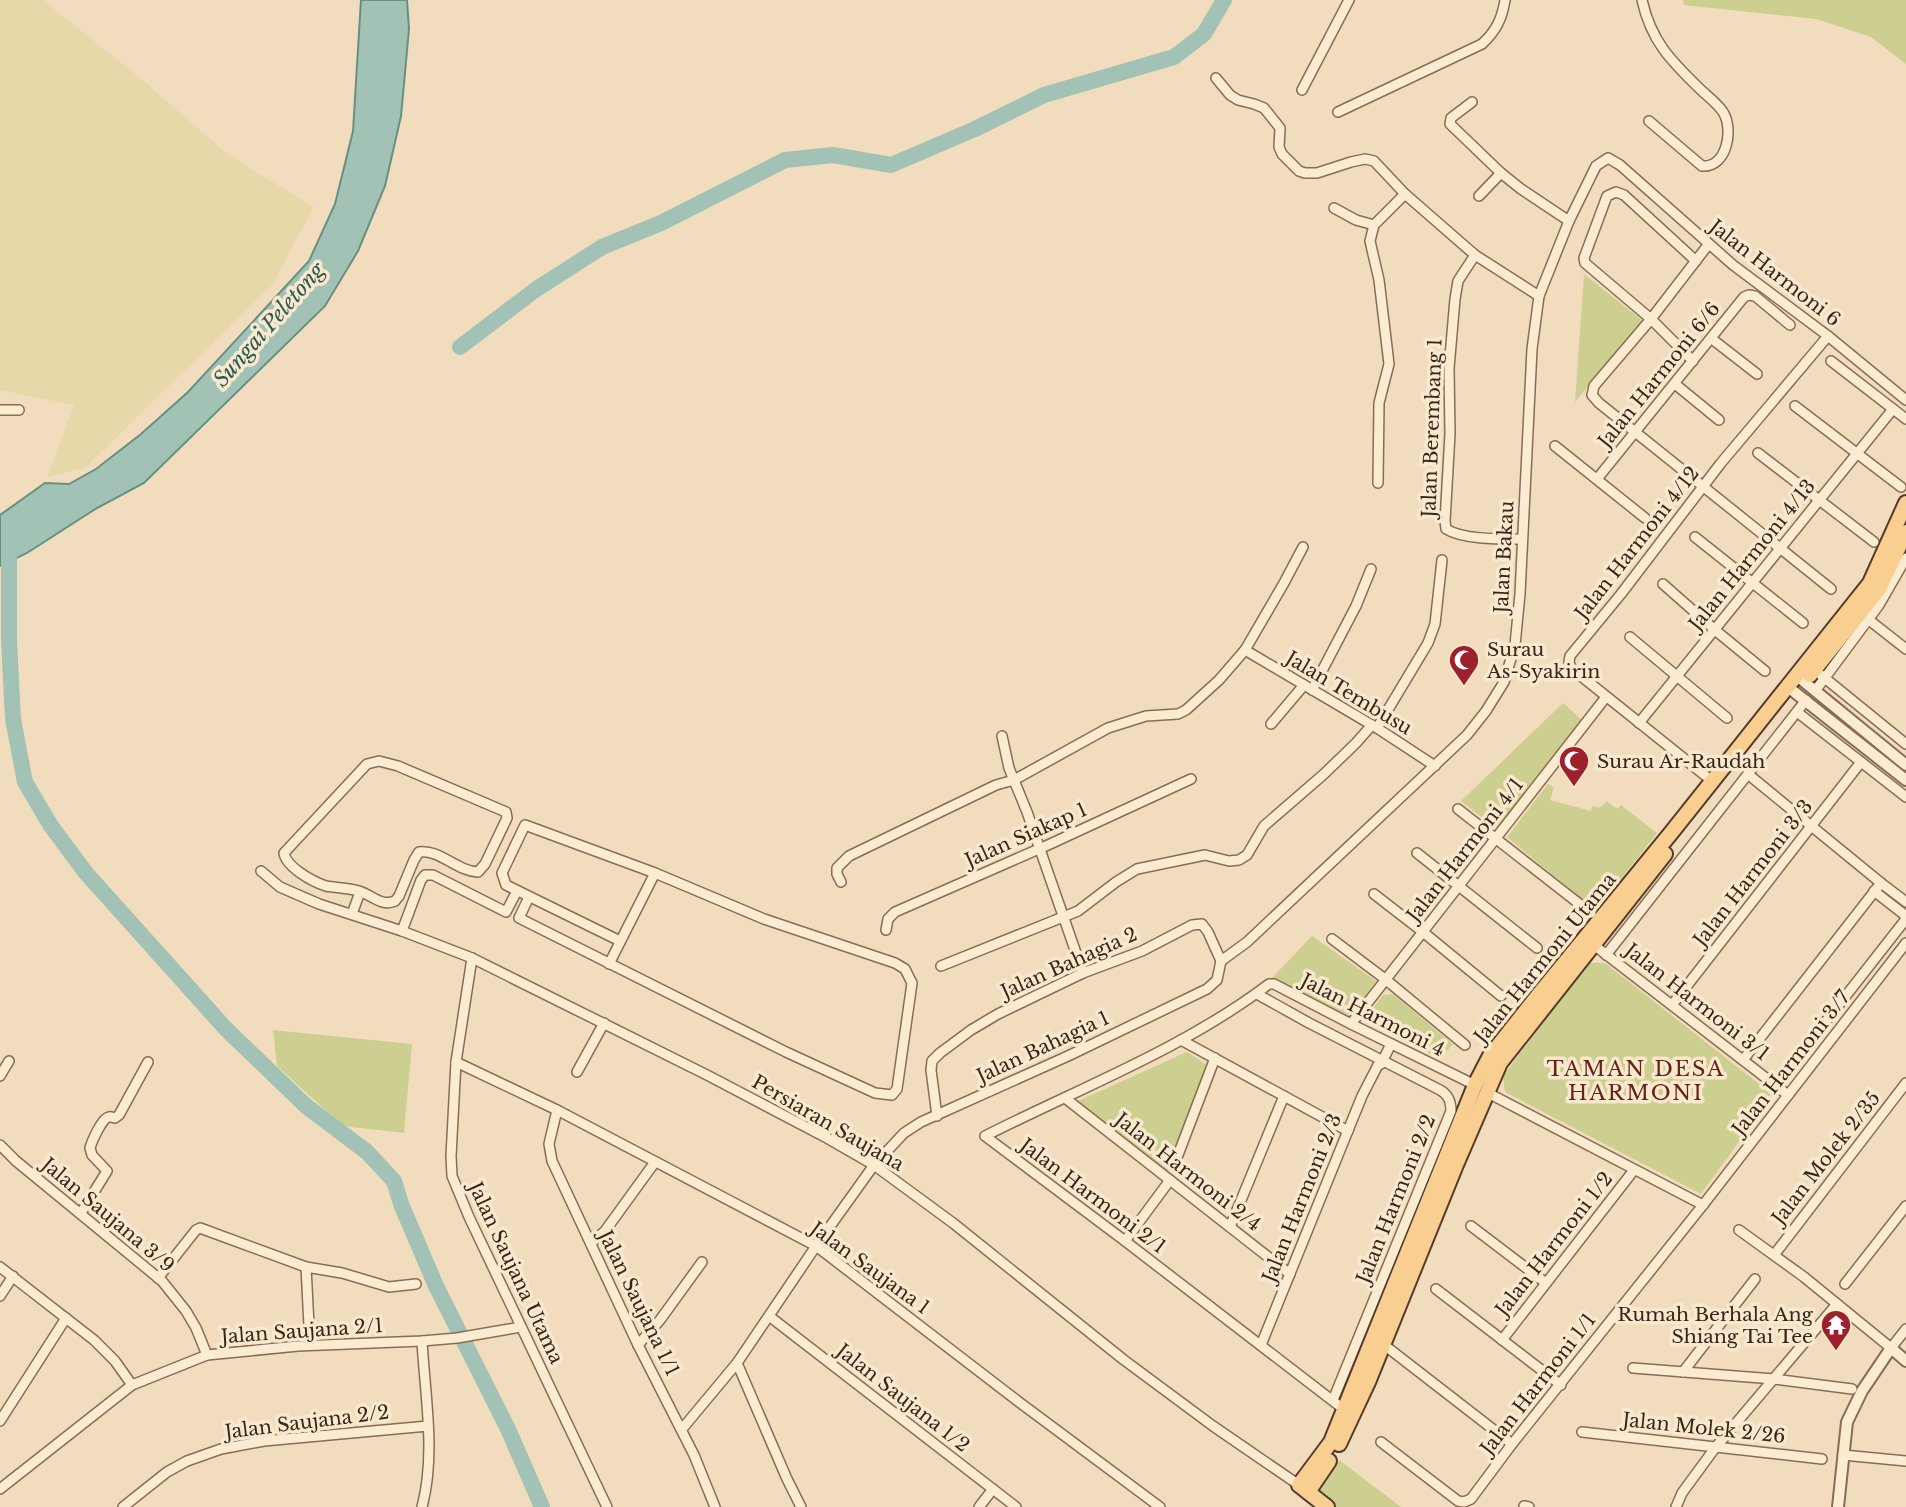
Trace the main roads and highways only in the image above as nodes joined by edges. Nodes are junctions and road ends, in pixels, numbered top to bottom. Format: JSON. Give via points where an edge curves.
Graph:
{"nodes":[{"id":1,"x":1906,"y":503,"type":"edge"},
{"id":2,"x":1906,"y":532,"type":"edge"},
{"id":3,"x":1801,"y":688,"type":"junction"},
{"id":4,"x":1589,"y":941,"type":"junction"},
{"id":5,"x":1481,"y":1089,"type":"junction"},
{"id":6,"x":1349,"y":1413,"type":"junction"},
{"id":7,"x":1327,"y":1507,"type":"edge"}],
"edges":[{"from":1,"to":3,"type":"main road","name":"Jalan Harmoni Utama","via":[[1870,583],[1847,609]]},
{"from":2,"to":3,"type":"main road","name":"Jalan Harmoni Utama","via":[[1878,589],[1819,673]]},
{"from":3,"to":4,"type":"main road","name":"Jalan Harmoni Utama"},
{"from":3,"to":4,"type":"main road","name":"Jalan Harmoni Utama","via":[[1712,781]]},
{"from":4,"to":5,"type":"main road","name":"Jalan Harmoni Utama"},
{"from":5,"to":6,"type":"main road","name":"Jalan Harmoni Utama"},
{"from":5,"to":6,"type":"main road","name":"Jalan Harmoni Utama","via":[[1455,1167],[1383,1343]]},
{"from":6,"to":7,"type":"main road","name":"Jalan Harmoni Utama","via":[[1337,1448],[1303,1488]]}]}
